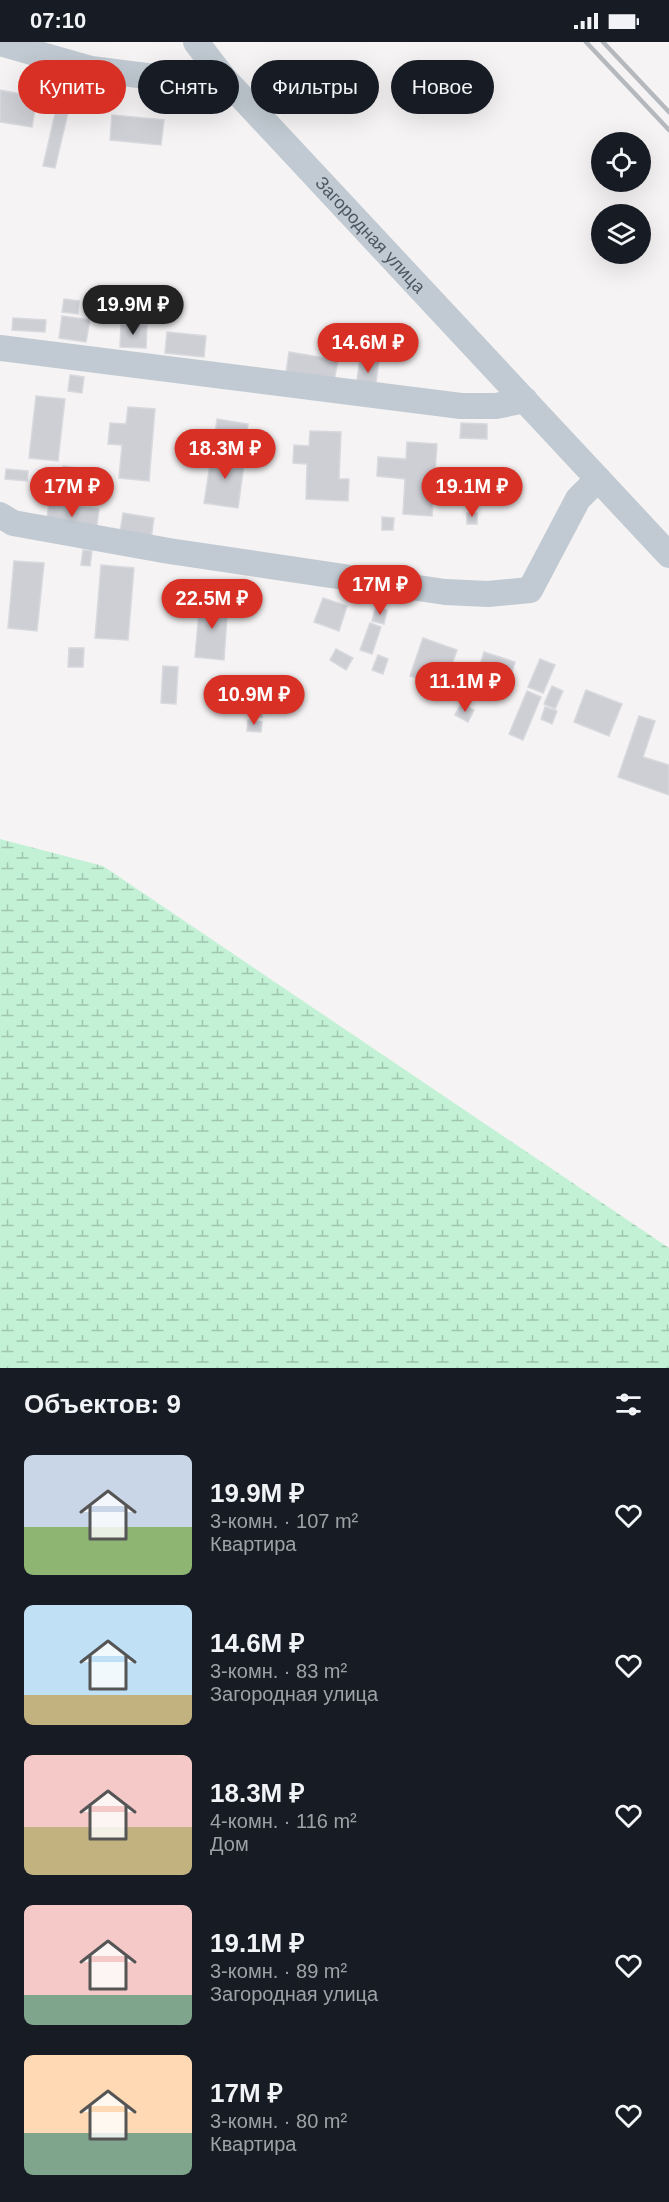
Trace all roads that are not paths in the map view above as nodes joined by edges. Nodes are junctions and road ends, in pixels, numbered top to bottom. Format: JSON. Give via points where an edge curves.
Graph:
{"nodes":[{"id":1,"x":196,"y":42,"type":"edge"},
{"id":2,"x":0,"y":43,"type":"edge"},
{"id":3,"x":210,"y":60,"type":"edge"},
{"id":4,"x":138,"y":75,"type":"edge"},
{"id":5,"x":239,"y":94,"type":"edge"},
{"id":6,"x":0,"y":348,"type":"edge"},
{"id":7,"x":525,"y":400,"type":"junction"},
{"id":8,"x":598,"y":479,"type":"junction"},
{"id":9,"x":0,"y":515,"type":"edge"},
{"id":10,"x":669,"y":555,"type":"edge"}],
"edges":[{"from":1,"to":3,"type":"street","name":"Загородная улица"},
{"from":2,"to":4,"type":"street","via":[[91,69]]},
{"from":5,"to":7,"type":"street","name":"Загородная улица"},
{"from":6,"to":7,"type":"street","via":[[461,406],[496,406]]},
{"from":7,"to":8,"type":"street","name":"Загородная улица"},
{"from":8,"to":9,"type":"street","via":[[578,500],[530,590],[488,594],[445,592],[169,551],[12,523]]},
{"from":8,"to":10,"type":"street","name":"Загородная улица"}]}
